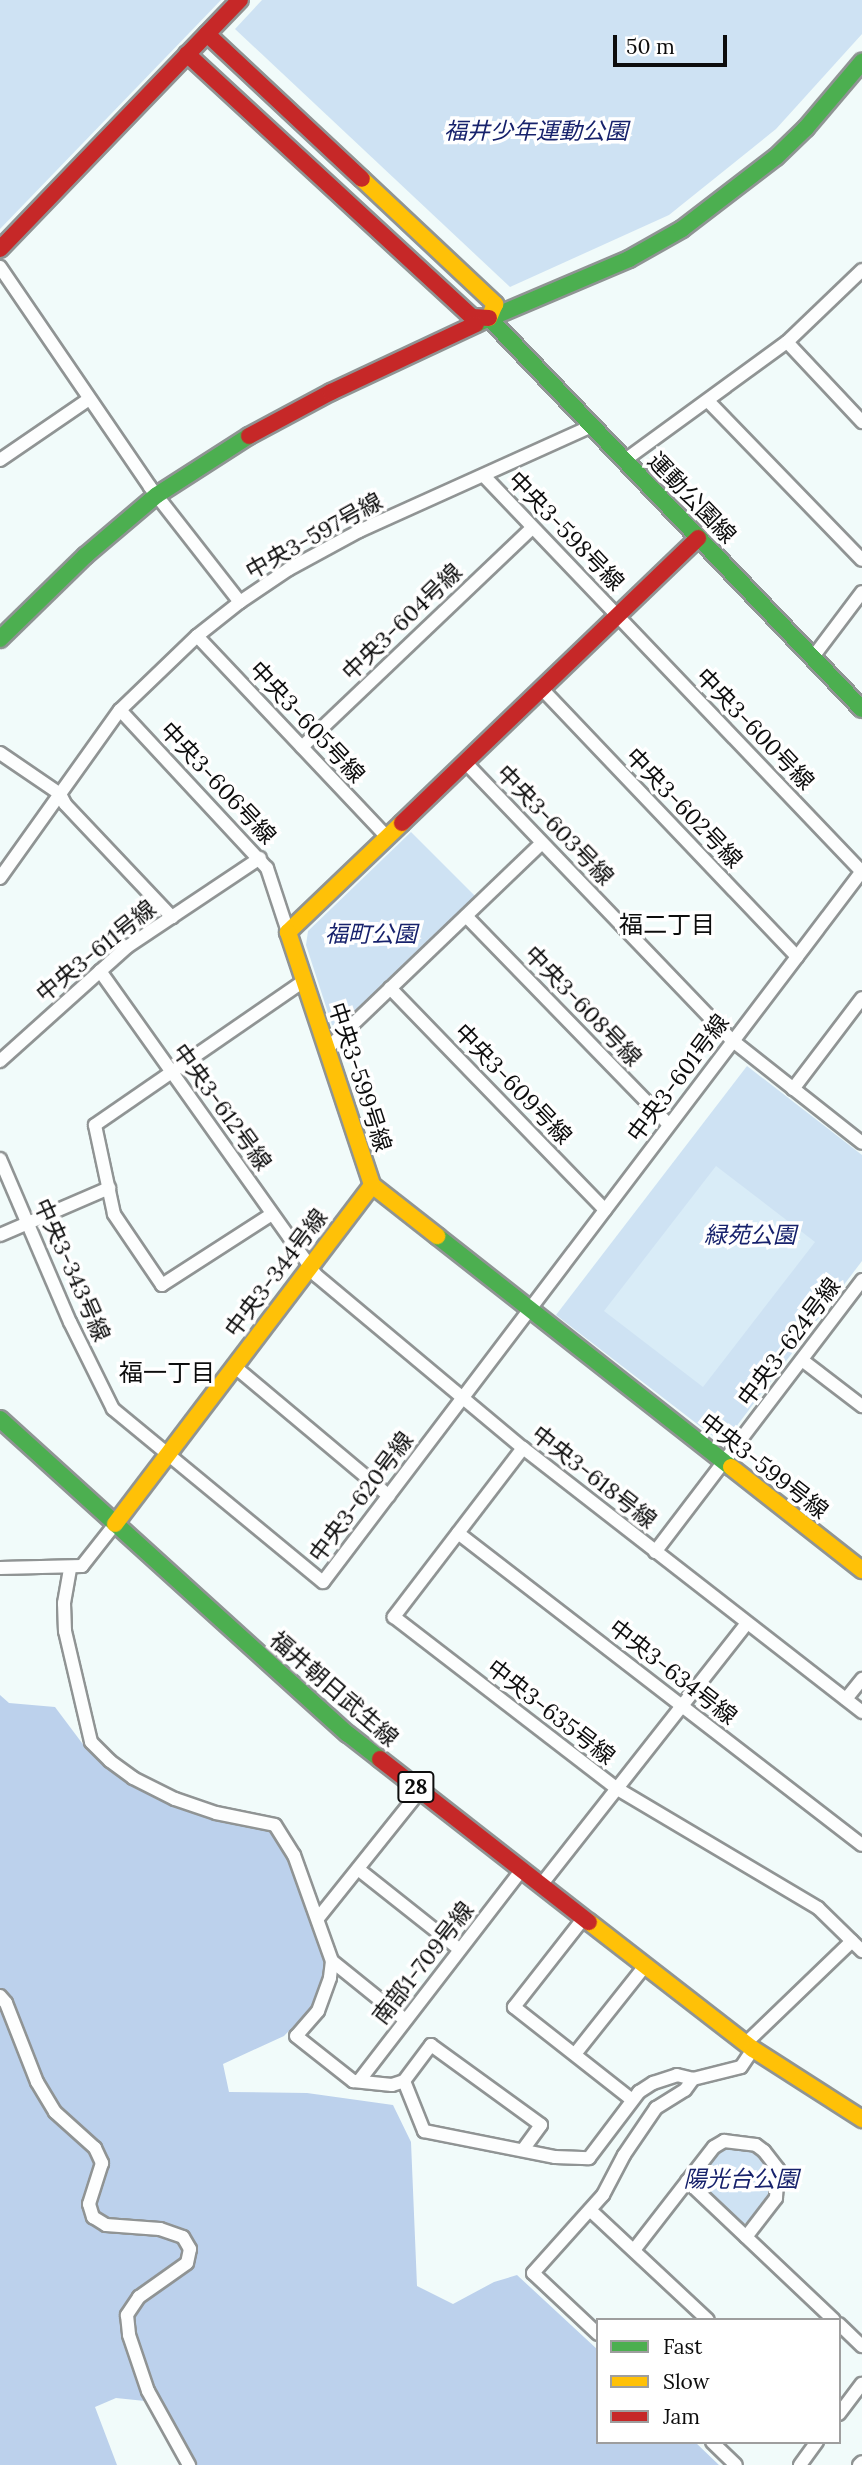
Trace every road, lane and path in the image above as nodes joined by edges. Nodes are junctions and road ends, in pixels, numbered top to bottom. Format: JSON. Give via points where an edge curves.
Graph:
{"nodes":[{"id":1,"x":240,"y":0,"type":"edge"},
{"id":2,"x":207,"y":34,"type":"junction"},
{"id":3,"x":187,"y":54,"type":"junction"},
{"id":4,"x":862,"y":62,"type":"edge"},
{"id":5,"x":0,"y":249,"type":"edge"},
{"id":6,"x":0,"y":267,"type":"edge"},
{"id":7,"x":862,"y":270,"type":"edge"},
{"id":8,"x":489,"y":318,"type":"junction"},
{"id":9,"x":787,"y":342,"type":"junction"},
{"id":10,"x":89,"y":399,"type":"junction"},
{"id":11,"x":708,"y":401,"type":"junction"},
{"id":12,"x":862,"y":422,"type":"edge"},
{"id":13,"x":592,"y":426,"type":"junction"},
{"id":14,"x":1,"y":457,"type":"edge"},
{"id":15,"x":625,"y":460,"type":"junction"},
{"id":16,"x":484,"y":476,"type":"junction"},
{"id":17,"x":157,"y":495,"type":"junction"},
{"id":18,"x":532,"y":527,"type":"junction"},
{"id":19,"x":698,"y":538,"type":"junction"},
{"id":20,"x":862,"y":560,"type":"edge"},
{"id":21,"x":862,"y":592,"type":"edge"},
{"id":22,"x":240,"y":601,"type":"junction"},
{"id":23,"x":618,"y":616,"type":"junction"},
{"id":24,"x":198,"y":636,"type":"junction"},
{"id":25,"x":0,"y":639,"type":"edge"},
{"id":26,"x":813,"y":657,"type":"junction"},
{"id":27,"x":542,"y":689,"type":"junction"},
{"id":28,"x":862,"y":709,"type":"edge"},
{"id":29,"x":120,"y":710,"type":"junction"},
{"id":30,"x":302,"y":747,"type":"junction"},
{"id":31,"x":0,"y":753,"type":"edge"},
{"id":32,"x":465,"y":762,"type":"junction"},
{"id":33,"x":60,"y":794,"type":"junction"},
{"id":34,"x":387,"y":837,"type":"junction"},
{"id":35,"x":542,"y":843,"type":"junction"},
{"id":36,"x":260,"y":858,"type":"junction"},
{"id":37,"x":862,"y":871,"type":"edge"},
{"id":38,"x":0,"y":878,"type":"edge"},
{"id":39,"x":467,"y":916,"type":"junction"},
{"id":40,"x":172,"y":917,"type":"junction"},
{"id":41,"x":288,"y":932,"type":"junction"},
{"id":42,"x":797,"y":957,"type":"junction"},
{"id":43,"x":100,"y":971,"type":"junction"},
{"id":44,"x":304,"y":981,"type":"junction"},
{"id":45,"x":390,"y":988,"type":"junction"},
{"id":46,"x":860,"y":1004,"type":"edge"},
{"id":47,"x":733,"y":1041,"type":"junction"},
{"id":48,"x":326,"y":1050,"type":"junction"},
{"id":49,"x":0,"y":1061,"type":"edge"},
{"id":50,"x":171,"y":1073,"type":"junction"},
{"id":51,"x":793,"y":1089,"type":"junction"},
{"id":52,"x":669,"y":1125,"type":"junction"},
{"id":53,"x":862,"y":1143,"type":"edge"},
{"id":54,"x":0,"y":1159,"type":"edge"},
{"id":55,"x":372,"y":1185,"type":"junction"},
{"id":56,"x":109,"y":1188,"type":"junction"},
{"id":57,"x":604,"y":1210,"type":"junction"},
{"id":58,"x":272,"y":1213,"type":"junction"},
{"id":59,"x":27,"y":1224,"type":"junction"},
{"id":60,"x":0,"y":1235,"type":"edge"},
{"id":61,"x":309,"y":1266,"type":"junction"},
{"id":62,"x":862,"y":1280,"type":"edge"},
{"id":63,"x":528,"y":1311,"type":"junction"},
{"id":64,"x":802,"y":1360,"type":"junction"},
{"id":65,"x":234,"y":1366,"type":"junction"},
{"id":66,"x":463,"y":1397,"type":"junction"},
{"id":67,"x":862,"y":1406,"type":"edge"},
{"id":68,"x":0,"y":1419,"type":"edge"},
{"id":69,"x":523,"y":1448,"type":"junction"},
{"id":70,"x":168,"y":1453,"type":"junction"},
{"id":71,"x":723,"y":1463,"type":"junction"},
{"id":72,"x":389,"y":1496,"type":"junction"},
{"id":73,"x":116,"y":1524,"type":"junction"},
{"id":74,"x":458,"y":1533,"type":"junction"},
{"id":75,"x":655,"y":1552,"type":"junction"},
{"id":76,"x":0,"y":1568,"type":"edge"},
{"id":77,"x":70,"y":1569,"type":"junction"},
{"id":78,"x":862,"y":1570,"type":"edge"},
{"id":79,"x":747,"y":1623,"type":"junction"},
{"id":80,"x":862,"y":1679,"type":"edge"},
{"id":81,"x":846,"y":1699,"type":"junction"},
{"id":82,"x":682,"y":1706,"type":"junction"},
{"id":83,"x":862,"y":1712,"type":"edge"},
{"id":84,"x":616,"y":1788,"type":"junction"},
{"id":85,"x":421,"y":1791,"type":"junction"},
{"id":86,"x":862,"y":1845,"type":"edge"},
{"id":87,"x":358,"y":1869,"type":"junction"},
{"id":88,"x":521,"y":1871,"type":"junction"},
{"id":89,"x":541,"y":1885,"type":"junction"},
{"id":90,"x":319,"y":1917,"type":"junction"},
{"id":91,"x":583,"y":1919,"type":"junction"},
{"id":92,"x":852,"y":1941,"type":"junction"},
{"id":93,"x":459,"y":1949,"type":"junction"},
{"id":94,"x":862,"y":1951,"type":"edge"},
{"id":95,"x":332,"y":1961,"type":"junction"},
{"id":96,"x":645,"y":1966,"type":"junction"},
{"id":97,"x":0,"y":1996,"type":"edge"},
{"id":98,"x":405,"y":2020,"type":"junction"},
{"id":99,"x":749,"y":2046,"type":"junction"},
{"id":100,"x":575,"y":2054,"type":"junction"},
{"id":101,"x":693,"y":2078,"type":"junction"},
{"id":102,"x":359,"y":2081,"type":"junction"},
{"id":103,"x":404,"y":2081,"type":"junction"},
{"id":104,"x":631,"y":2099,"type":"junction"},
{"id":105,"x":862,"y":2119,"type":"edge"},
{"id":106,"x":523,"y":2150,"type":"junction"},
{"id":107,"x":687,"y":2181,"type":"junction"},
{"id":108,"x":590,"y":2210,"type":"junction"},
{"id":109,"x":746,"y":2236,"type":"junction"},
{"id":110,"x":634,"y":2250,"type":"junction"},
{"id":111,"x":706,"y":2318,"type":"edge"},
{"id":112,"x":832,"y":2318,"type":"edge"},
{"id":113,"x":841,"y":2326,"type":"edge"},
{"id":114,"x":596,"y":2332,"type":"edge"},
{"id":115,"x":862,"y":2346,"type":"edge"},
{"id":116,"x":862,"y":2384,"type":"edge"},
{"id":117,"x":841,"y":2411,"type":"edge"},
{"id":118,"x":714,"y":2444,"type":"edge"},
{"id":119,"x":816,"y":2444,"type":"edge"},
{"id":120,"x":189,"y":2465,"type":"edge"},
{"id":121,"x":736,"y":2465,"type":"edge"},
{"id":122,"x":800,"y":2465,"type":"edge"}],
"edges":[{"from":1,"to":2,"type":"street"},
{"from":2,"to":3,"type":"street"},
{"from":2,"to":8,"type":"street","via":[[495,304]]},
{"from":3,"to":5,"type":"street"},
{"from":3,"to":8,"type":"street","via":[[472,317]]},
{"from":4,"to":8,"type":"street","via":[[776,157],[682,229],[629,258]]},
{"from":6,"to":10,"type":"street"},
{"from":7,"to":9,"type":"street"},
{"from":8,"to":13,"type":"street","name":"運動公園線"},
{"from":8,"to":17,"type":"street","via":[[307,405]]},
{"from":9,"to":11,"type":"street"},
{"from":9,"to":12,"type":"street"},
{"from":10,"to":14,"type":"street"},
{"from":10,"to":17,"type":"street"},
{"from":11,"to":15,"type":"street"},
{"from":11,"to":20,"type":"street"},
{"from":13,"to":15,"type":"street","name":"運動公園線"},
{"from":13,"to":16,"type":"street","name":"中央3-597号線"},
{"from":15,"to":19,"type":"street","name":"運動公園線"},
{"from":16,"to":18,"type":"street","name":"中央3-598号線"},
{"from":16,"to":22,"type":"street","name":"中央3-597号線","via":[[359,531]]},
{"from":17,"to":22,"type":"street"},
{"from":17,"to":25,"type":"street","via":[[85,556]]},
{"from":18,"to":23,"type":"street","name":"中央3-598号線"},
{"from":18,"to":30,"type":"street","name":"中央3-604号線"},
{"from":19,"to":23,"type":"street"},
{"from":19,"to":26,"type":"street","name":"運動公園線"},
{"from":21,"to":26,"type":"street"},
{"from":22,"to":24,"type":"street","name":"中央3-597号線"},
{"from":23,"to":27,"type":"street"},
{"from":23,"to":37,"type":"street","name":"中央3-600号線"},
{"from":24,"to":29,"type":"street","name":"中央3-597号線"},
{"from":24,"to":30,"type":"street","name":"中央3-605号線"},
{"from":26,"to":28,"type":"street","name":"運動公園線"},
{"from":27,"to":32,"type":"street"},
{"from":27,"to":42,"type":"street","name":"中央3-602号線"},
{"from":29,"to":33,"type":"street","name":"中央3-597号線"},
{"from":29,"to":36,"type":"street","name":"中央3-606号線"},
{"from":30,"to":34,"type":"street","name":"中央3-605号線"},
{"from":31,"to":33,"type":"street"},
{"from":32,"to":34,"type":"street"},
{"from":32,"to":35,"type":"street","name":"中央3-603号線"},
{"from":33,"to":38,"type":"street","name":"中央3-597号線"},
{"from":33,"to":40,"type":"street"},
{"from":34,"to":41,"type":"street"},
{"from":35,"to":39,"type":"street"},
{"from":35,"to":47,"type":"street","name":"中央3-603号線"},
{"from":36,"to":40,"type":"street","name":"中央3-611号線"},
{"from":36,"to":41,"type":"street","name":"中央3-606号線"},
{"from":37,"to":42,"type":"street","name":"中央3-601号線"},
{"from":39,"to":45,"type":"street"},
{"from":39,"to":52,"type":"street","name":"中央3-608号線"},
{"from":40,"to":43,"type":"street","name":"中央3-611号線"},
{"from":41,"to":44,"type":"street","name":"中央3-599号線"},
{"from":42,"to":47,"type":"street","name":"中央3-601号線"},
{"from":43,"to":49,"type":"street","name":"中央3-611号線"},
{"from":43,"to":50,"type":"street","name":"中央3-612号線"},
{"from":44,"to":48,"type":"street","name":"中央3-599号線"},
{"from":44,"to":50,"type":"street"},
{"from":45,"to":48,"type":"street"},
{"from":45,"to":57,"type":"street","name":"中央3-609号線"},
{"from":46,"to":51,"type":"street"},
{"from":47,"to":51,"type":"street","name":"中央3-603号線"},
{"from":47,"to":52,"type":"street","name":"中央3-601号線"},
{"from":48,"to":55,"type":"street","name":"中央3-599号線"},
{"from":50,"to":56,"type":"street","via":[[94,1125]]},
{"from":50,"to":58,"type":"street","name":"中央3-612号線"},
{"from":51,"to":53,"type":"street","name":"中央3-603号線"},
{"from":52,"to":57,"type":"street","name":"中央3-601号線"},
{"from":54,"to":59,"type":"street","name":"中央3-343号線"},
{"from":55,"to":61,"type":"street","name":"中央3-344号線"},
{"from":55,"to":63,"type":"street","name":"中央3-599号線"},
{"from":56,"to":58,"type":"street","via":[[114,1214],[162,1285]]},
{"from":56,"to":59,"type":"street"},
{"from":57,"to":63,"type":"street","name":"中央3-601号線"},
{"from":58,"to":61,"type":"street","name":"中央3-612号線"},
{"from":59,"to":60,"type":"street"},
{"from":59,"to":70,"type":"street","name":"中央3-343号線","via":[[113,1409]]},
{"from":61,"to":65,"type":"street","name":"中央3-344号線"},
{"from":61,"to":66,"type":"street","name":"中央3-618号線"},
{"from":62,"to":64,"type":"street","name":"中央3-624号線"},
{"from":63,"to":66,"type":"street","name":"中央3-620号線"},
{"from":63,"to":71,"type":"street","name":"中央3-599号線"},
{"from":64,"to":67,"type":"street"},
{"from":64,"to":71,"type":"street","name":"中央3-624号線"},
{"from":65,"to":70,"type":"street","name":"中央3-344号線"},
{"from":65,"to":72,"type":"street"},
{"from":66,"to":69,"type":"street","name":"中央3-618号線"},
{"from":66,"to":72,"type":"street","name":"中央3-620号線"},
{"from":68,"to":73,"type":"street","name":"福井朝日武生線","number":"28"},
{"from":69,"to":74,"type":"street","name":"中央3-635号線"},
{"from":69,"to":75,"type":"street","name":"中央3-618号線"},
{"from":70,"to":72,"type":"street","name":"中央3-620号線","via":[[323,1582]]},
{"from":70,"to":73,"type":"street","name":"中央3-344号線"},
{"from":71,"to":75,"type":"street","name":"中央3-624号線"},
{"from":71,"to":78,"type":"street","name":"中央3-599号線"},
{"from":73,"to":77,"type":"street","via":[[82,1566]]},
{"from":73,"to":85,"type":"street","name":"福井朝日武生線","number":"28","via":[[348,1734]]},
{"from":74,"to":82,"type":"street","name":"中央3-634号線"},
{"from":74,"to":84,"type":"street","name":"中央3-635号線","via":[[394,1617]]},
{"from":75,"to":79,"type":"street","name":"中央3-618号線"},
{"from":76,"to":77,"type":"street"},
{"from":77,"to":90,"type":"street","via":[[65,1631],[91,1742],[133,1778],[175,1799],[275,1825],[294,1855]]},
{"from":79,"to":81,"type":"street","name":"中央3-618号線"},
{"from":79,"to":82,"type":"street"},
{"from":80,"to":81,"type":"street"},
{"from":81,"to":83,"type":"street","name":"中央3-618号線"},
{"from":82,"to":84,"type":"street"},
{"from":82,"to":86,"type":"street","name":"中央3-634号線"},
{"from":84,"to":89,"type":"street"},
{"from":84,"to":92,"type":"street","name":"中央3-635号線","via":[[818,1908]]},
{"from":85,"to":87,"type":"street"},
{"from":85,"to":88,"type":"street","name":"福井朝日武生線","number":"28"},
{"from":87,"to":90,"type":"street"},
{"from":87,"to":93,"type":"street"},
{"from":88,"to":89,"type":"street","name":"福井朝日武生線","number":"28"},
{"from":88,"to":93,"type":"street","name":"南部1-709号線"},
{"from":89,"to":91,"type":"street","name":"福井朝日武生線","number":"28"},
{"from":90,"to":95,"type":"street"},
{"from":91,"to":96,"type":"street","name":"福井朝日武生線","number":"28"},
{"from":91,"to":100,"type":"street","via":[[514,2007]]},
{"from":92,"to":94,"type":"street","name":"中央3-635号線"},
{"from":92,"to":99,"type":"street"},
{"from":93,"to":98,"type":"street","name":"南部1-709号線"},
{"from":95,"to":98,"type":"street"},
{"from":95,"to":102,"type":"street","via":[[331,1978],[318,2011],[296,2036]]},
{"from":96,"to":99,"type":"street","name":"福井朝日武生線","number":"28"},
{"from":96,"to":100,"type":"street"},
{"from":97,"to":120,"type":"street","via":[[31,2070],[55,2112],[95,2148],[102,2163],[89,2204],[93,2217],[106,2225],[160,2229],[183,2237],[190,2249],[187,2263],[139,2297],[127,2315],[148,2391]]},
{"from":98,"to":102,"type":"street","name":"南部1-709号線"},
{"from":99,"to":101,"type":"street","via":[[741,2067]]},
{"from":99,"to":105,"type":"street","name":"福井朝日武生線","number":"28"},
{"from":100,"to":104,"type":"street"},
{"from":101,"to":104,"type":"street","via":[[677,2075],[653,2083]]},
{"from":101,"to":108,"type":"street","via":[[685,2090],[656,2108]]},
{"from":102,"to":103,"type":"street","via":[[392,2085]]},
{"from":103,"to":106,"type":"street","via":[[424,2131]]},
{"from":103,"to":106,"type":"street","via":[[431,2045],[541,2125]]},
{"from":104,"to":106,"type":"street","via":[[589,2158],[555,2158]]},
{"from":107,"to":109,"type":"street"},
{"from":107,"to":109,"type":"street","via":[[724,2141],[748,2142],[764,2151],[778,2169],[776,2198]]},
{"from":107,"to":110,"type":"street"},
{"from":108,"to":110,"type":"street"},
{"from":108,"to":114,"type":"street","via":[[533,2273]]},
{"from":109,"to":112,"type":"street"},
{"from":110,"to":111,"type":"street"},
{"from":113,"to":115,"type":"street"},
{"from":116,"to":117,"type":"street"},
{"from":118,"to":121,"type":"street"},
{"from":119,"to":122,"type":"street"}]}
